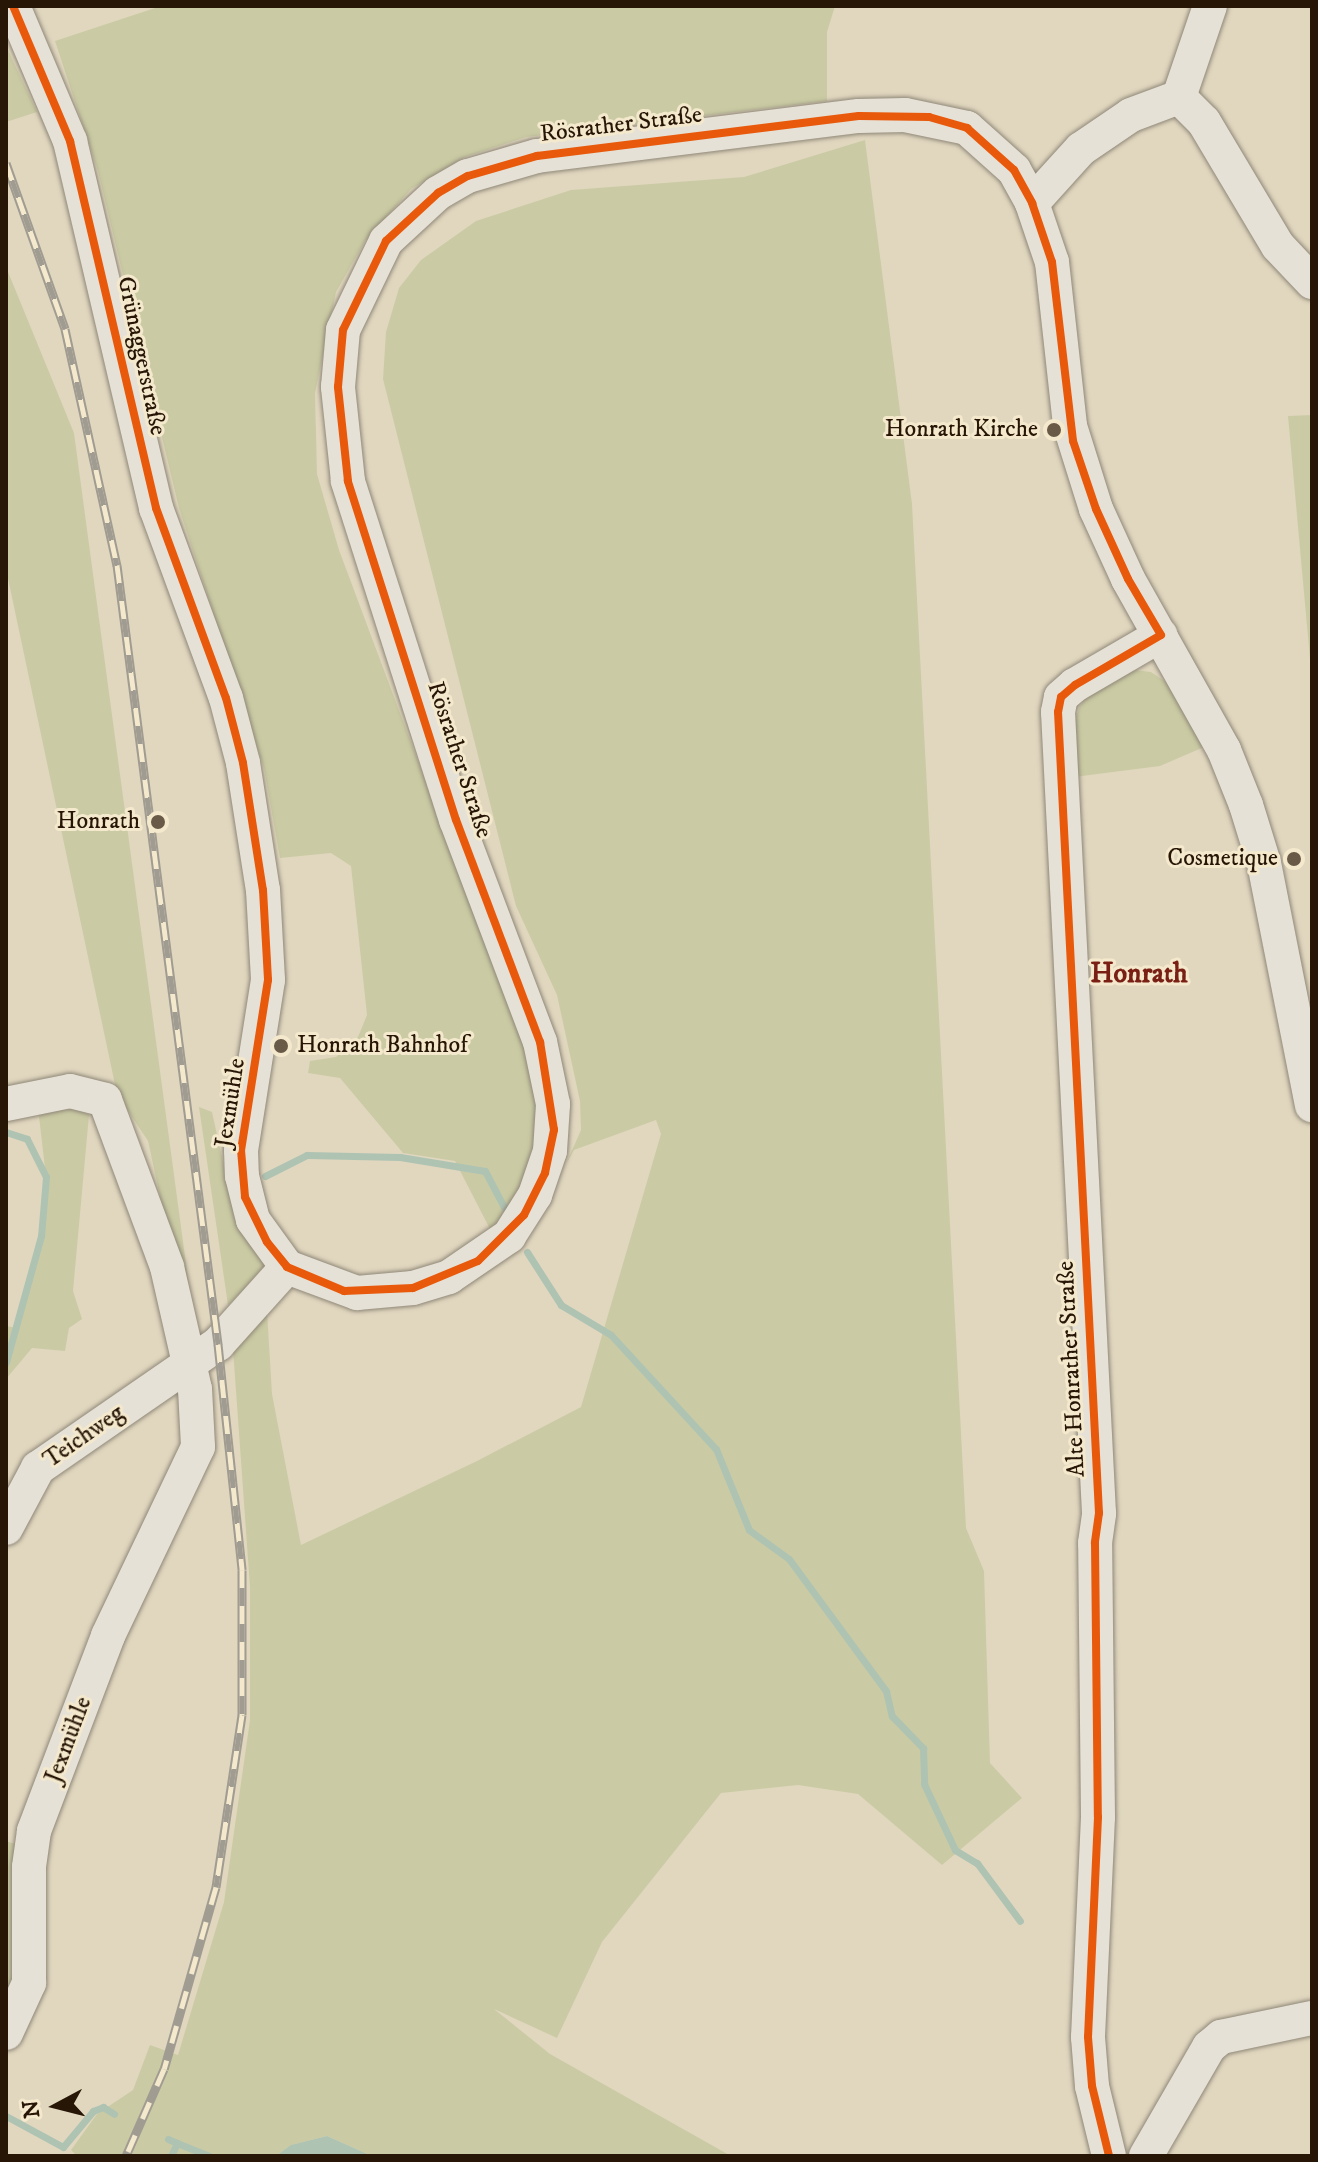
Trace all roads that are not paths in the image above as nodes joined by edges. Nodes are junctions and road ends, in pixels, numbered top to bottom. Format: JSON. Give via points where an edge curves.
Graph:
{"nodes":[{"id":1,"x":13,"y":6,"type":"edge"},
{"id":2,"x":1210,"y":6,"type":"edge"},
{"id":3,"x":1179,"y":97,"type":"junction"},
{"id":4,"x":1032,"y":203,"type":"junction"},
{"id":5,"x":1312,"y":282,"type":"edge"},
{"id":6,"x":1161,"y":635,"type":"junction"},
{"id":7,"x":216,"y":670,"type":"joint"},
{"id":8,"x":1308,"y":1069,"type":"edge"},
{"id":9,"x":6,"y":1104,"type":"edge"},
{"id":10,"x":1312,"y":1105,"type":"edge"},
{"id":11,"x":287,"y":1267,"type":"junction"},
{"id":12,"x":187,"y":1369,"type":"junction"},
{"id":13,"x":6,"y":1528,"type":"edge"},
{"id":14,"x":1312,"y":2018,"type":"edge"},
{"id":15,"x":9,"y":2019,"type":"edge"},
{"id":16,"x":1109,"y":2156,"type":"edge"},
{"id":17,"x":1146,"y":2156,"type":"edge"}],
"edges":[{"from":1,"to":7,"type":"street","name":"Grünaggerstraße","via":[[70,141],[156,508]]},
{"from":2,"to":3,"type":"street"},
{"from":3,"to":4,"type":"street","via":[[1131,115],[1081,149]]},
{"from":3,"to":5,"type":"street","via":[[1204,122],[1278,246]]},
{"from":4,"to":6,"type":"street","name":"Rösrather Straße","via":[[1052,262],[1073,441],[1108,537]]},
{"from":4,"to":11,"type":"street","name":"Rösrather Straße","via":[[1014,170],[967,128],[929,117],[859,116],[537,156],[468,176],[438,193],[386,241],[343,330],[338,387],[348,481],[456,820],[536,1030],[549,1079],[554,1130],[545,1173],[509,1236],[464,1269],[413,1288],[344,1291]]},
{"from":6,"to":8,"type":"street","name":"Rösrather Straße","via":[[1224,750],[1246,805],[1264,863]]},
{"from":6,"to":16,"type":"street","name":"Alte Honrather Straße","via":[[1075,685],[1061,697],[1058,712],[1099,1513],[1098,1817],[1088,2037],[1092,2086]]},
{"from":7,"to":11,"type":"street","name":"Jexmühle","via":[[253,819],[268,980],[241,1150],[243,1187],[253,1220]]},
{"from":8,"to":10,"type":"street","name":"Rösrather Straße"},
{"from":9,"to":12,"type":"street","name":"Jexmühle","via":[[70,1091],[105,1100],[167,1267]]},
{"from":11,"to":12,"type":"street","via":[[218,1344]]},
{"from":12,"to":13,"type":"street","name":"Teichweg","via":[[38,1468]]},
{"from":12,"to":15,"type":"street","name":"Jexmühle","via":[[195,1389],[198,1447],[108,1636],[34,1831],[29,1983]]},
{"from":14,"to":17,"type":"street","via":[[1215,2042],[1188,2078]]}]}
